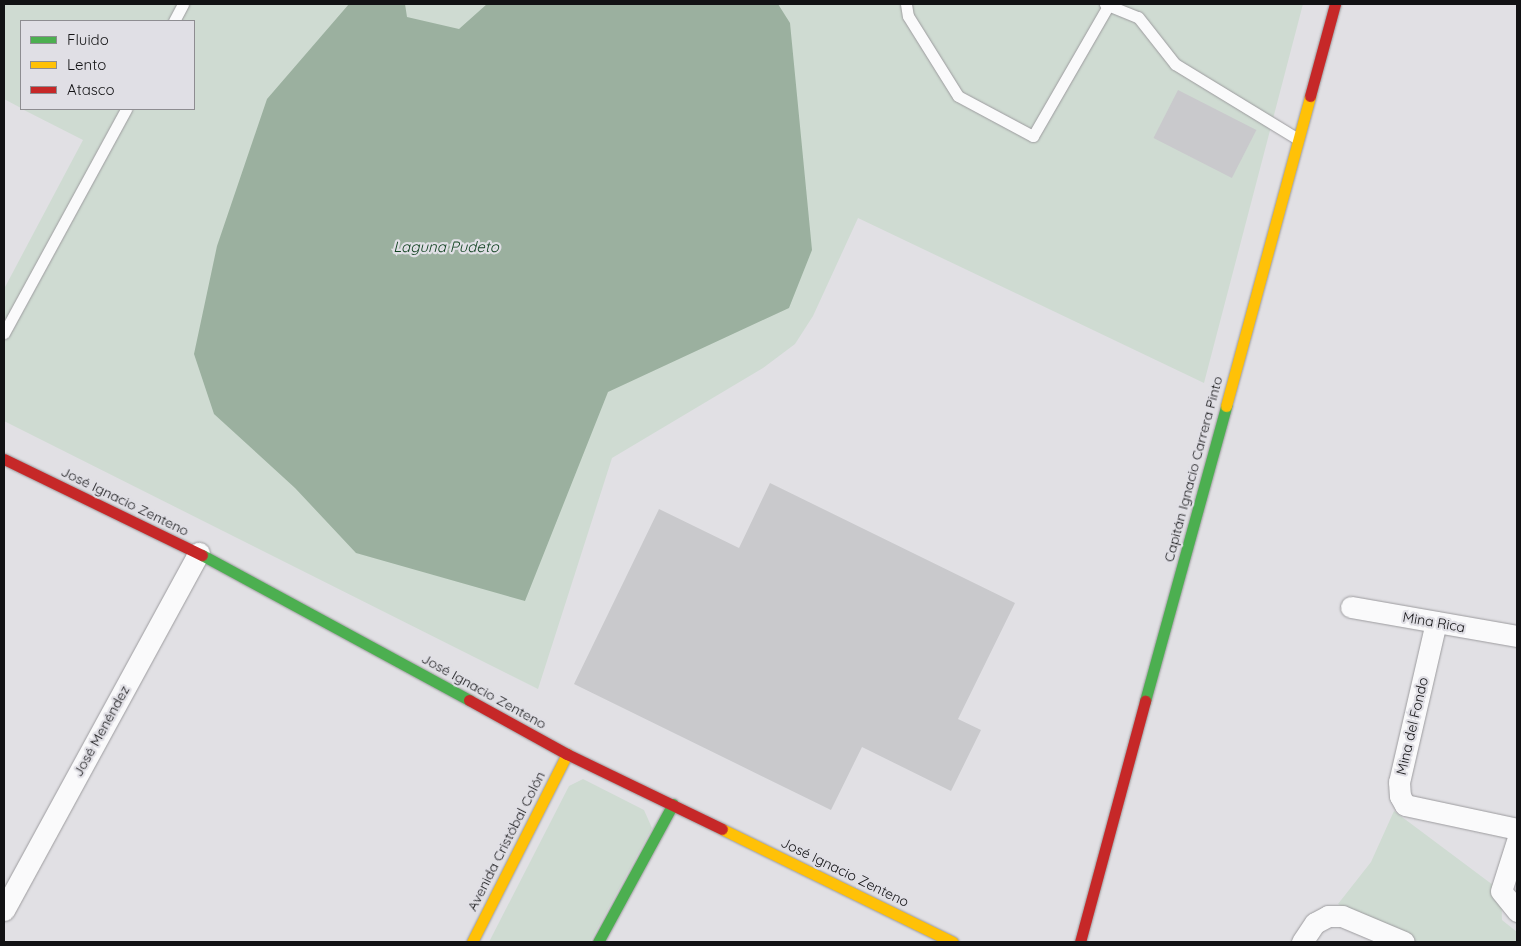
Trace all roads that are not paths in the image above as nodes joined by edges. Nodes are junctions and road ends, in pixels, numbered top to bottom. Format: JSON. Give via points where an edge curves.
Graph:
{"nodes":[{"id":1,"x":183,"y":4,"type":"edge"},
{"id":2,"x":906,"y":4,"type":"edge"},
{"id":3,"x":1335,"y":4,"type":"edge"},
{"id":4,"x":1107,"y":5,"type":"edge"},
{"id":5,"x":175,"y":20,"type":"edge"},
{"id":6,"x":125,"y":110,"type":"edge"},
{"id":7,"x":1298,"y":139,"type":"junction"},
{"id":8,"x":4,"y":333,"type":"edge"},
{"id":9,"x":4,"y":459,"type":"edge"},
{"id":10,"x":199,"y":553,"type":"junction"},
{"id":11,"x":1351,"y":607,"type":"dead end"},
{"id":12,"x":1436,"y":622,"type":"junction"},
{"id":13,"x":1517,"y":636,"type":"edge"},
{"id":14,"x":567,"y":754,"type":"junction"},
{"id":15,"x":674,"y":804,"type":"junction"},
{"id":16,"x":1517,"y":829,"type":"edge"},
{"id":17,"x":1517,"y":841,"type":"edge"},
{"id":18,"x":4,"y":910,"type":"edge"},
{"id":19,"x":1517,"y":911,"type":"edge"},
{"id":20,"x":472,"y":942,"type":"edge"},
{"id":21,"x":598,"y":942,"type":"edge"},
{"id":22,"x":953,"y":942,"type":"edge"},
{"id":23,"x":1080,"y":942,"type":"edge"},
{"id":24,"x":1302,"y":942,"type":"edge"},
{"id":25,"x":1404,"y":942,"type":"edge"}],
"edges":[{"from":1,"to":5,"type":"lane"},
{"from":2,"to":4,"type":"lane","via":[[908,16],[958,96],[1033,136]]},
{"from":3,"to":7,"type":"street","name":"Capitán Ignacio Carrera Pinto"},
{"from":4,"to":7,"type":"lane","via":[[1138,17],[1175,64]]},
{"from":6,"to":8,"type":"lane"},
{"from":7,"to":23,"type":"street","name":"Capitán Ignacio Carrera Pinto"},
{"from":9,"to":10,"type":"street","name":"José Ignacio Zenteno"},
{"from":10,"to":14,"type":"street","name":"José Ignacio Zenteno"},
{"from":10,"to":18,"type":"street","name":"José Menéndez"},
{"from":11,"to":12,"type":"street","name":"Mina Rica"},
{"from":12,"to":13,"type":"street","name":"Mina Rica"},
{"from":12,"to":16,"type":"street","name":"Mina del Fondo","via":[[1399,782],[1400,796],[1405,805]]},
{"from":14,"to":15,"type":"street","name":"José Ignacio Zenteno"},
{"from":14,"to":20,"type":"street","name":"Avenida Cristóbal Colón"},
{"from":15,"to":21,"type":"street"},
{"from":15,"to":22,"type":"street","name":"José Ignacio Zenteno"},
{"from":17,"to":19,"type":"street","via":[[1501,890]]},
{"from":24,"to":25,"type":"street","via":[[1315,923],[1328,916],[1342,916]]}]}
